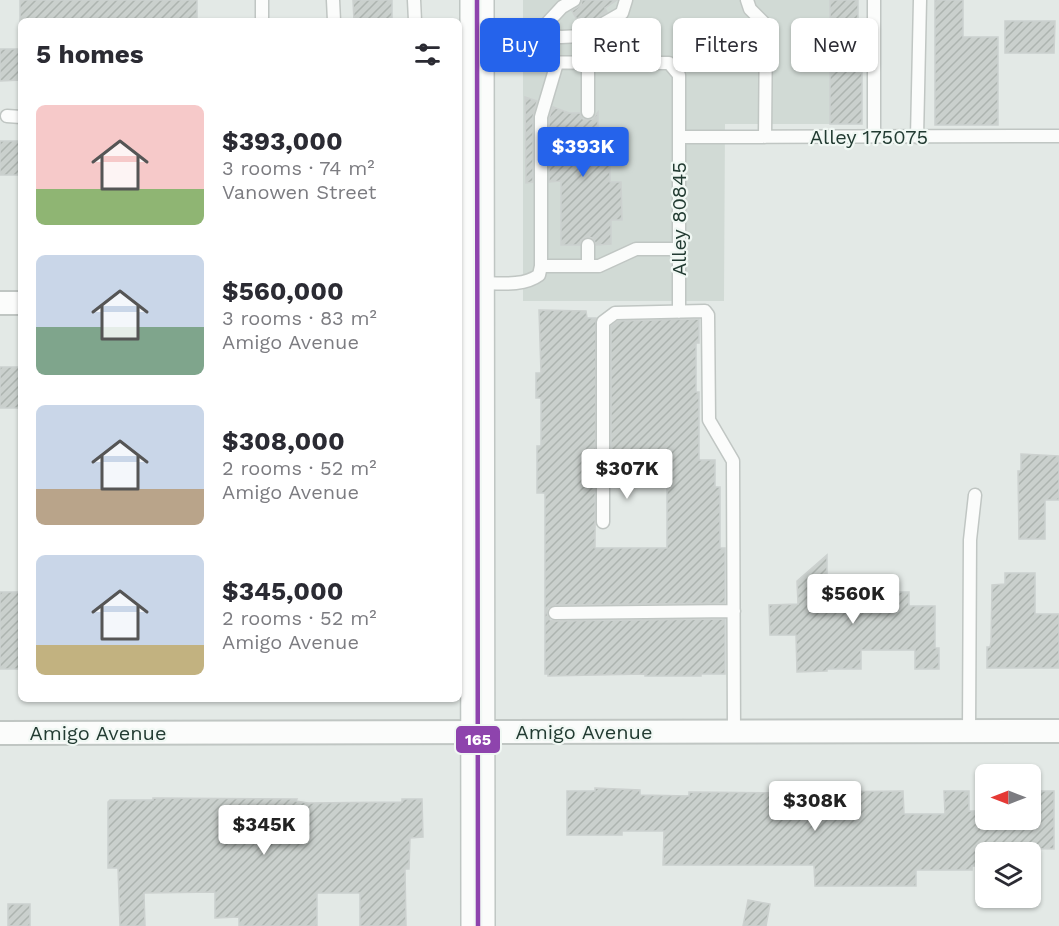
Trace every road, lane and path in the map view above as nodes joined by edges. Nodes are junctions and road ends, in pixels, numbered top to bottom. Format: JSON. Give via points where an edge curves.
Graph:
{"nodes":[{"id":1,"x":262,"y":0,"type":"edge"},
{"id":2,"x":333,"y":0,"type":"edge"},
{"id":3,"x":414,"y":0,"type":"edge"},
{"id":4,"x":477,"y":0,"type":"edge"},
{"id":5,"x":574,"y":0,"type":"edge"},
{"id":6,"x":626,"y":0,"type":"edge"},
{"id":7,"x":747,"y":0,"type":"edge"},
{"id":8,"x":874,"y":0,"type":"edge"},
{"id":9,"x":920,"y":0,"type":"edge"},
{"id":10,"x":262,"y":18,"type":"edge"},
{"id":11,"x":334,"y":18,"type":"edge"},
{"id":12,"x":415,"y":18,"type":"edge"},
{"id":13,"x":552,"y":18,"type":"edge"},
{"id":14,"x":560,"y":37,"type":"edge"},
{"id":15,"x":480,"y":48,"type":"edge"},
{"id":16,"x":475,"y":49,"type":"junction"},
{"id":17,"x":480,"y":50,"type":"edge"},
{"id":18,"x":661,"y":63,"type":"edge"},
{"id":19,"x":554,"y":72,"type":"edge"},
{"id":20,"x":588,"y":72,"type":"edge"},
{"id":21,"x":588,"y":112,"type":"dead end"},
{"id":22,"x":7,"y":116,"type":"dead end"},
{"id":23,"x":18,"y":117,"type":"edge"},
{"id":24,"x":874,"y":136,"type":"junction"},
{"id":25,"x":1059,"y":136,"type":"edge"},
{"id":26,"x":679,"y":137,"type":"junction"},
{"id":27,"x":765,"y":137,"type":"junction"},
{"id":28,"x":917,"y":137,"type":"junction"},
{"id":29,"x":588,"y":245,"type":"dead end"},
{"id":30,"x":679,"y":249,"type":"junction"},
{"id":31,"x":541,"y":266,"type":"junction"},
{"id":32,"x":588,"y":266,"type":"junction"},
{"id":33,"x":471,"y":295,"type":"edge"},
{"id":34,"x":0,"y":303,"type":"edge"},
{"id":35,"x":18,"y":303,"type":"edge"},
{"id":36,"x":679,"y":306,"type":"junction"},
{"id":37,"x":975,"y":495,"type":"dead end"},
{"id":38,"x":603,"y":522,"type":"dead end"},
{"id":39,"x":734,"y":611,"type":"junction"},
{"id":40,"x":555,"y":613,"type":"dead end"},
{"id":41,"x":969,"y":731,"type":"junction"},
{"id":42,"x":1059,"y":731,"type":"edge"},
{"id":43,"x":478,"y":732,"type":"junction"},
{"id":44,"x":0,"y":733,"type":"edge"},
{"id":45,"x":734,"y":733,"type":"junction"},
{"id":46,"x":478,"y":926,"type":"edge"}],
"edges":[{"from":1,"to":10,"type":"lane"},
{"from":2,"to":11,"type":"lane"},
{"from":3,"to":12,"type":"lane"},
{"from":4,"to":16,"type":"main road"},
{"from":5,"to":13,"type":"lane"},
{"from":6,"to":14,"type":"lane","via":[[622,13],[582,36]]},
{"from":7,"to":27,"type":"lane","via":[[750,9],[766,25]]},
{"from":8,"to":24,"type":"lane"},
{"from":9,"to":28,"type":"lane"},
{"from":15,"to":16,"type":"lane"},
{"from":16,"to":17,"type":"lane","name":"Alley 80845"},
{"from":16,"to":33,"type":"main road"},
{"from":18,"to":26,"type":"lane","name":"Alley 80845","via":[[669,63],[680,75]]},
{"from":19,"to":31,"type":"lane","via":[[541,117]]},
{"from":20,"to":21,"type":"lane"},
{"from":22,"to":23,"type":"lane"},
{"from":24,"to":27,"type":"lane","name":"Alley 175075"},
{"from":24,"to":28,"type":"lane","name":"Alley 175075"},
{"from":25,"to":28,"type":"lane","name":"Alley 175075"},
{"from":26,"to":27,"type":"lane","name":"Alley 175075"},
{"from":26,"to":30,"type":"lane","name":"Alley 80845"},
{"from":29,"to":32,"type":"lane"},
{"from":30,"to":32,"type":"lane","via":[[636,249],[599,266]]},
{"from":30,"to":36,"type":"lane","name":"Alley 80845"},
{"from":31,"to":32,"type":"lane"},
{"from":31,"to":33,"type":"lane","via":[[532,281]]},
{"from":33,"to":43,"type":"main road"},
{"from":34,"to":35,"type":"street"},
{"from":36,"to":38,"type":"lane","via":[[615,313],[603,322]]},
{"from":36,"to":39,"type":"lane","via":[[708,315],[709,420],[733,461]]},
{"from":37,"to":41,"type":"lane","via":[[970,540]]},
{"from":39,"to":40,"type":"lane"},
{"from":39,"to":45,"type":"lane"},
{"from":41,"to":42,"type":"street","name":"Amigo Avenue"},
{"from":41,"to":45,"type":"street","name":"Amigo Avenue"},
{"from":43,"to":44,"type":"street","name":"Amigo Avenue"},
{"from":43,"to":45,"type":"street","name":"Amigo Avenue"},
{"from":43,"to":46,"type":"main road"}]}
